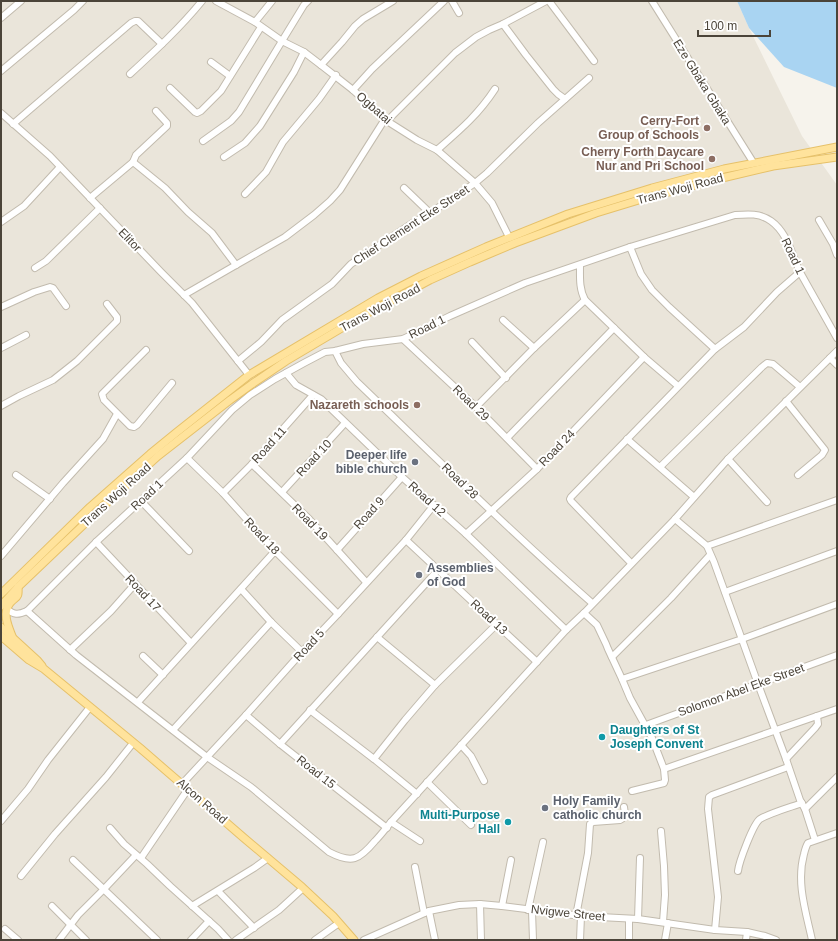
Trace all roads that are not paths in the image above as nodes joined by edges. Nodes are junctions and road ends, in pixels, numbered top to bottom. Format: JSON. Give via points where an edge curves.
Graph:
{"nodes":[{"id":1,"x":21,"y":1,"type":"edge"},
{"id":2,"x":83,"y":1,"type":"edge"},
{"id":3,"x":202,"y":1,"type":"edge"},
{"id":4,"x":216,"y":1,"type":"edge"},
{"id":5,"x":272,"y":1,"type":"edge"},
{"id":6,"x":308,"y":1,"type":"edge"},
{"id":7,"x":393,"y":1,"type":"edge"},
{"id":8,"x":444,"y":1,"type":"edge"},
{"id":9,"x":452,"y":1,"type":"edge"},
{"id":10,"x":546,"y":1,"type":"edge"},
{"id":11,"x":549,"y":1,"type":"edge"},
{"id":12,"x":652,"y":1,"type":"edge"},
{"id":13,"x":459,"y":13,"type":"dead end"},
{"id":14,"x":1,"y":18,"type":"edge"},
{"id":15,"x":255,"y":22,"type":"junction"},
{"id":16,"x":503,"y":24,"type":"junction"},
{"id":17,"x":261,"y":26,"type":"junction"},
{"id":18,"x":282,"y":41,"type":"junction"},
{"id":19,"x":162,"y":44,"type":"junction"},
{"id":20,"x":304,"y":52,"type":"junction"},
{"id":21,"x":594,"y":61,"type":"dead end"},
{"id":22,"x":211,"y":62,"type":"dead end"},
{"id":23,"x":322,"y":64,"type":"junction"},
{"id":24,"x":1,"y":71,"type":"edge"},
{"id":25,"x":130,"y":74,"type":"dead end"},
{"id":26,"x":230,"y":76,"type":"junction"},
{"id":27,"x":336,"y":76,"type":"junction"},
{"id":28,"x":589,"y":78,"type":"dead end"},
{"id":29,"x":170,"y":88,"type":"dead end"},
{"id":30,"x":495,"y":89,"type":"dead end"},
{"id":31,"x":353,"y":90,"type":"junction"},
{"id":32,"x":564,"y":99,"type":"junction"},
{"id":33,"x":156,"y":111,"type":"dead end"},
{"id":34,"x":1,"y":113,"type":"edge"},
{"id":35,"x":386,"y":120,"type":"junction"},
{"id":36,"x":13,"y":124,"type":"junction"},
{"id":37,"x":203,"y":141,"type":"dead end"},
{"id":38,"x":837,"y":147,"type":"edge"},
{"id":39,"x":437,"y":150,"type":"junction"},
{"id":40,"x":224,"y":157,"type":"dead end"},
{"id":41,"x":837,"y":157,"type":"edge"},
{"id":42,"x":133,"y":162,"type":"junction"},
{"id":43,"x":753,"y":162,"type":"junction"},
{"id":44,"x":60,"y":166,"type":"junction"},
{"id":45,"x":475,"y":183,"type":"junction"},
{"id":46,"x":655,"y":187,"type":"junction"},
{"id":47,"x":404,"y":188,"type":"dead end"},
{"id":48,"x":245,"y":194,"type":"dead end"},
{"id":49,"x":658,"y":194,"type":"junction"},
{"id":50,"x":90,"y":198,"type":"junction"},
{"id":51,"x":611,"y":204,"type":"junction"},
{"id":52,"x":100,"y":208,"type":"junction"},
{"id":53,"x":430,"y":213,"type":"junction"},
{"id":54,"x":819,"y":220,"type":"dead end"},
{"id":55,"x":1,"y":222,"type":"edge"},
{"id":56,"x":509,"y":237,"type":"junction"},
{"id":57,"x":630,"y":247,"type":"junction"},
{"id":58,"x":837,"y":255,"type":"edge"},
{"id":59,"x":236,"y":265,"type":"junction"},
{"id":60,"x":580,"y":265,"type":"junction"},
{"id":61,"x":35,"y":268,"type":"dead end"},
{"id":62,"x":800,"y":272,"type":"junction"},
{"id":63,"x":184,"y":294,"type":"junction"},
{"id":64,"x":585,"y":300,"type":"junction"},
{"id":65,"x":107,"y":304,"type":"dead end"},
{"id":66,"x":1,"y":306,"type":"edge"},
{"id":67,"x":66,"y":306,"type":"dead end"},
{"id":68,"x":503,"y":320,"type":"dead end"},
{"id":69,"x":614,"y":328,"type":"junction"},
{"id":70,"x":26,"y":335,"type":"dead end"},
{"id":71,"x":837,"y":338,"type":"edge"},
{"id":72,"x":403,"y":339,"type":"junction"},
{"id":73,"x":472,"y":342,"type":"dead end"},
{"id":74,"x":1,"y":348,"type":"edge"},
{"id":75,"x":534,"y":348,"type":"junction"},
{"id":76,"x":715,"y":349,"type":"junction"},
{"id":77,"x":146,"y":350,"type":"dead end"},
{"id":78,"x":335,"y":351,"type":"junction"},
{"id":79,"x":837,"y":351,"type":"edge"},
{"id":80,"x":644,"y":357,"type":"junction"},
{"id":81,"x":830,"y":358,"type":"junction"},
{"id":82,"x":238,"y":361,"type":"junction"},
{"id":83,"x":837,"y":365,"type":"edge"},
{"id":84,"x":286,"y":373,"type":"junction"},
{"id":85,"x":249,"y":375,"type":"junction"},
{"id":86,"x":506,"y":378,"type":"junction"},
{"id":87,"x":172,"y":382,"type":"dead end"},
{"id":88,"x":678,"y":386,"type":"junction"},
{"id":89,"x":800,"y":387,"type":"junction"},
{"id":90,"x":313,"y":395,"type":"junction"},
{"id":91,"x":786,"y":401,"type":"junction"},
{"id":92,"x":1,"y":406,"type":"edge"},
{"id":93,"x":476,"y":408,"type":"junction"},
{"id":94,"x":117,"y":414,"type":"junction"},
{"id":95,"x":345,"y":424,"type":"junction"},
{"id":96,"x":506,"y":438,"type":"junction"},
{"id":97,"x":627,"y":439,"type":"junction"},
{"id":98,"x":187,"y":458,"type":"junction"},
{"id":99,"x":728,"y":459,"type":"junction"},
{"id":100,"x":252,"y":464,"type":"junction"},
{"id":101,"x":660,"y":467,"type":"junction"},
{"id":102,"x":537,"y":469,"type":"junction"},
{"id":103,"x":16,"y":474,"type":"dead end"},
{"id":104,"x":798,"y":475,"type":"dead end"},
{"id":105,"x":402,"y":477,"type":"junction"},
{"id":106,"x":282,"y":492,"type":"junction"},
{"id":107,"x":223,"y":493,"type":"junction"},
{"id":108,"x":694,"y":497,"type":"junction"},
{"id":109,"x":50,"y":499,"type":"junction"},
{"id":110,"x":837,"y":500,"type":"edge"},
{"id":111,"x":142,"y":501,"type":"junction"},
{"id":112,"x":767,"y":502,"type":"dead end"},
{"id":113,"x":434,"y":505,"type":"junction"},
{"id":114,"x":492,"y":512,"type":"junction"},
{"id":115,"x":675,"y":519,"type":"junction"},
{"id":116,"x":466,"y":534,"type":"junction"},
{"id":117,"x":406,"y":540,"type":"junction"},
{"id":118,"x":96,"y":542,"type":"junction"},
{"id":119,"x":707,"y":546,"type":"junction"},
{"id":120,"x":337,"y":550,"type":"junction"},
{"id":121,"x":189,"y":551,"type":"dead end"},
{"id":122,"x":275,"y":551,"type":"junction"},
{"id":123,"x":837,"y":551,"type":"edge"},
{"id":124,"x":710,"y":555,"type":"junction"},
{"id":125,"x":1,"y":556,"type":"edge"},
{"id":126,"x":631,"y":563,"type":"junction"},
{"id":127,"x":438,"y":570,"type":"junction"},
{"id":128,"x":366,"y":582,"type":"junction"},
{"id":129,"x":135,"y":584,"type":"junction"},
{"id":130,"x":15,"y":585,"type":"junction"},
{"id":131,"x":1,"y":589,"type":"edge"},
{"id":132,"x":241,"y":589,"type":"junction"},
{"id":133,"x":725,"y":592,"type":"junction"},
{"id":134,"x":1,"y":594,"type":"edge"},
{"id":135,"x":592,"y":603,"type":"junction"},
{"id":136,"x":837,"y":604,"type":"edge"},
{"id":137,"x":4,"y":607,"type":"edge"},
{"id":138,"x":27,"y":611,"type":"junction"},
{"id":139,"x":584,"y":613,"type":"junction"},
{"id":140,"x":338,"y":614,"type":"junction"},
{"id":141,"x":271,"y":622,"type":"junction"},
{"id":142,"x":496,"y":624,"type":"junction"},
{"id":143,"x":1,"y":627,"type":"edge"},
{"id":144,"x":566,"y":630,"type":"junction"},
{"id":145,"x":1,"y":636,"type":"edge"},
{"id":146,"x":378,"y":637,"type":"junction"},
{"id":147,"x":13,"y":638,"type":"junction"},
{"id":148,"x":742,"y":639,"type":"junction"},
{"id":149,"x":1,"y":643,"type":"edge"},
{"id":150,"x":191,"y":643,"type":"junction"},
{"id":151,"x":13,"y":647,"type":"junction"},
{"id":152,"x":70,"y":650,"type":"junction"},
{"id":153,"x":302,"y":652,"type":"junction"},
{"id":154,"x":837,"y":655,"type":"edge"},
{"id":155,"x":143,"y":656,"type":"dead end"},
{"id":156,"x":612,"y":657,"type":"junction"},
{"id":157,"x":537,"y":662,"type":"junction"},
{"id":158,"x":44,"y":669,"type":"junction"},
{"id":159,"x":162,"y":674,"type":"junction"},
{"id":160,"x":622,"y":679,"type":"junction"},
{"id":161,"x":758,"y":684,"type":"junction"},
{"id":162,"x":435,"y":685,"type":"junction"},
{"id":163,"x":138,"y":702,"type":"junction"},
{"id":164,"x":90,"y":706,"type":"junction"},
{"id":165,"x":837,"y":709,"type":"edge"},
{"id":166,"x":310,"y":710,"type":"junction"},
{"id":167,"x":246,"y":715,"type":"junction"},
{"id":168,"x":817,"y":716,"type":"junction"},
{"id":169,"x":646,"y":725,"type":"junction"},
{"id":170,"x":173,"y":730,"type":"junction"},
{"id":171,"x":775,"y":730,"type":"junction"},
{"id":172,"x":133,"y":743,"type":"junction"},
{"id":173,"x":280,"y":744,"type":"junction"},
{"id":174,"x":461,"y":745,"type":"junction"},
{"id":175,"x":207,"y":757,"type":"junction"},
{"id":176,"x":374,"y":759,"type":"junction"},
{"id":177,"x":786,"y":759,"type":"junction"},
{"id":178,"x":788,"y":767,"type":"junction"},
{"id":179,"x":664,"y":769,"type":"junction"},
{"id":180,"x":837,"y":777,"type":"edge"},
{"id":181,"x":484,"y":781,"type":"dead end"},
{"id":182,"x":427,"y":782,"type":"junction"},
{"id":183,"x":182,"y":784,"type":"junction"},
{"id":184,"x":188,"y":789,"type":"junction"},
{"id":185,"x":632,"y":791,"type":"dead end"},
{"id":186,"x":417,"y":794,"type":"junction"},
{"id":187,"x":802,"y":803,"type":"junction"},
{"id":188,"x":624,"y":807,"type":"dead end"},
{"id":189,"x":805,"y":809,"type":"junction"},
{"id":190,"x":1,"y":821,"type":"edge"},
{"id":191,"x":392,"y":822,"type":"junction"},
{"id":192,"x":472,"y":825,"type":"dead end"},
{"id":193,"x":110,"y":828,"type":"dead end"},
{"id":194,"x":387,"y":828,"type":"junction"},
{"id":195,"x":661,"y":831,"type":"dead end"},
{"id":196,"x":837,"y":834,"type":"edge"},
{"id":197,"x":815,"y":840,"type":"junction"},
{"id":198,"x":420,"y":841,"type":"dead end"},
{"id":199,"x":543,"y":842,"type":"dead end"},
{"id":200,"x":138,"y":856,"type":"junction"},
{"id":201,"x":268,"y":858,"type":"junction"},
{"id":202,"x":640,"y":858,"type":"dead end"},
{"id":203,"x":73,"y":860,"type":"dead end"},
{"id":204,"x":511,"y":860,"type":"dead end"},
{"id":205,"x":415,"y":868,"type":"dead end"},
{"id":206,"x":738,"y":871,"type":"dead end"},
{"id":207,"x":21,"y":876,"type":"dead end"},
{"id":208,"x":303,"y":888,"type":"junction"},
{"id":209,"x":104,"y":890,"type":"junction"},
{"id":210,"x":218,"y":891,"type":"junction"},
{"id":211,"x":480,"y":904,"type":"junction"},
{"id":212,"x":52,"y":906,"type":"dead end"},
{"id":213,"x":192,"y":906,"type":"junction"},
{"id":214,"x":502,"y":906,"type":"junction"},
{"id":215,"x":530,"y":910,"type":"junction"},
{"id":216,"x":426,"y":912,"type":"junction"},
{"id":217,"x":579,"y":916,"type":"junction"},
{"id":218,"x":629,"y":919,"type":"junction"},
{"id":219,"x":638,"y":919,"type":"junction"},
{"id":220,"x":209,"y":921,"type":"junction"},
{"id":221,"x":339,"y":923,"type":"junction"},
{"id":222,"x":666,"y":923,"type":"junction"},
{"id":223,"x":71,"y":925,"type":"junction"},
{"id":224,"x":254,"y":928,"type":"junction"},
{"id":225,"x":5,"y":929,"type":"dead end"},
{"id":226,"x":715,"y":930,"type":"junction"},
{"id":227,"x":747,"y":932,"type":"junction"},
{"id":228,"x":18,"y":940,"type":"edge"},
{"id":229,"x":60,"y":940,"type":"edge"},
{"id":230,"x":86,"y":940,"type":"edge"},
{"id":231,"x":157,"y":940,"type":"edge"},
{"id":232,"x":191,"y":940,"type":"edge"},
{"id":233,"x":228,"y":940,"type":"edge"},
{"id":234,"x":236,"y":940,"type":"edge"},
{"id":235,"x":315,"y":940,"type":"edge"},
{"id":236,"x":354,"y":940,"type":"edge"},
{"id":237,"x":364,"y":940,"type":"edge"},
{"id":238,"x":435,"y":940,"type":"edge"},
{"id":239,"x":481,"y":940,"type":"edge"},
{"id":240,"x":533,"y":940,"type":"edge"},
{"id":241,"x":580,"y":940,"type":"edge"},
{"id":242,"x":629,"y":940,"type":"edge"},
{"id":243,"x":665,"y":940,"type":"edge"},
{"id":244,"x":746,"y":940,"type":"edge"},
{"id":245,"x":776,"y":940,"type":"edge"},
{"id":246,"x":812,"y":940,"type":"edge"}],
"edges":[{"from":1,"to":14,"type":"street"},
{"from":2,"to":24,"type":"street"},
{"from":3,"to":19,"type":"street"},
{"from":4,"to":15,"type":"street","name":"Ogbatai"},
{"from":5,"to":15,"type":"street"},
{"from":6,"to":18,"type":"street"},
{"from":7,"to":23,"type":"street","via":[[355,26]]},
{"from":8,"to":31,"type":"street"},
{"from":9,"to":13,"type":"street"},
{"from":10,"to":16,"type":"street"},
{"from":11,"to":21,"type":"street"},
{"from":12,"to":43,"type":"street","name":"Eze Gbaka Gbaka"},
{"from":15,"to":17,"type":"street","name":"Ogbatai"},
{"from":16,"to":32,"type":"street"},
{"from":16,"to":35,"type":"street","via":[[476,37],[455,53]]},
{"from":17,"to":18,"type":"street","name":"Ogbatai"},
{"from":17,"to":26,"type":"street"},
{"from":18,"to":20,"type":"street","name":"Ogbatai"},
{"from":18,"to":37,"type":"street","via":[[236,116]]},
{"from":19,"to":25,"type":"street"},
{"from":19,"to":36,"type":"street","via":[[135,20]]},
{"from":20,"to":23,"type":"street","name":"Ogbatai"},
{"from":20,"to":40,"type":"street","via":[[260,126],[245,144]]},
{"from":22,"to":26,"type":"street"},
{"from":23,"to":27,"type":"street","name":"Ogbatai"},
{"from":26,"to":29,"type":"street","via":[[221,91],[197,113]]},
{"from":27,"to":31,"type":"street","name":"Ogbatai"},
{"from":27,"to":48,"type":"street","via":[[283,142],[266,172]]},
{"from":28,"to":32,"type":"street","name":"Chief Clement Eke Street"},
{"from":30,"to":39,"type":"street","via":[[471,120]]},
{"from":31,"to":35,"type":"street","name":"Ogbatai"},
{"from":32,"to":45,"type":"street","name":"Chief Clement Eke Street"},
{"from":33,"to":42,"type":"street","via":[[167,126],[136,155]]},
{"from":34,"to":36,"type":"street","name":"Elitor"},
{"from":35,"to":39,"type":"street","name":"Ogbatai"},
{"from":35,"to":59,"type":"street","via":[[330,201],[291,232]]},
{"from":36,"to":44,"type":"street","name":"Elitor"},
{"from":38,"to":43,"type":"main road","name":"Trans Woji Road"},
{"from":39,"to":45,"type":"street","name":"Ogbatai"},
{"from":41,"to":49,"type":"main road","name":"Trans Woji Road","via":[[774,166]]},
{"from":42,"to":50,"type":"street"},
{"from":42,"to":59,"type":"street","via":[[165,188],[212,233]]},
{"from":43,"to":46,"type":"main road","name":"Trans Woji Road"},
{"from":44,"to":50,"type":"street","name":"Elitor"},
{"from":44,"to":55,"type":"street","via":[[24,206]]},
{"from":45,"to":53,"type":"street","name":"Chief Clement Eke Street"},
{"from":45,"to":56,"type":"street","name":"Ogbatai","via":[[492,203]]},
{"from":46,"to":49,"type":"main road"},
{"from":46,"to":51,"type":"main road","name":"Trans Woji Road"},
{"from":47,"to":53,"type":"street"},
{"from":49,"to":51,"type":"main road","name":"Trans Woji Road"},
{"from":50,"to":52,"type":"street","name":"Elitor"},
{"from":51,"to":56,"type":"main road","name":"Trans Woji Road","via":[[568,214]]},
{"from":51,"to":130,"type":"main road","name":"Trans Woji Road","via":[[515,242],[430,280],[286,361],[230,400],[158,456]]},
{"from":52,"to":61,"type":"street","via":[[46,261]]},
{"from":52,"to":63,"type":"street","name":"Elitor"},
{"from":53,"to":82,"type":"street","name":"Chief Clement Eke Street","via":[[351,264],[332,284],[282,320]]},
{"from":54,"to":58,"type":"street"},
{"from":56,"to":85,"type":"main road","name":"Trans Woji Road","via":[[378,298]]},
{"from":57,"to":60,"type":"street","name":"Road 1"},
{"from":57,"to":62,"type":"street","name":"Road 1","via":[[736,215],[760,215],[780,230]]},
{"from":57,"to":76,"type":"street","via":[[641,274],[652,290]]},
{"from":59,"to":63,"type":"street"},
{"from":60,"to":64,"type":"street","via":[[580,288]]},
{"from":60,"to":72,"type":"street","name":"Road 1","via":[[525,283]]},
{"from":62,"to":71,"type":"street","name":"Road 1"},
{"from":62,"to":76,"type":"street","via":[[744,327]]},
{"from":63,"to":82,"type":"street","name":"Elitor"},
{"from":64,"to":69,"type":"street"},
{"from":64,"to":75,"type":"street"},
{"from":65,"to":92,"type":"street","via":[[117,321],[77,361],[53,380]]},
{"from":66,"to":67,"type":"street","via":[[50,287]]},
{"from":68,"to":75,"type":"street"},
{"from":69,"to":80,"type":"street"},
{"from":69,"to":96,"type":"street"},
{"from":70,"to":74,"type":"street"},
{"from":72,"to":78,"type":"street","name":"Road 1","via":[[363,344]]},
{"from":72,"to":93,"type":"street","name":"Road 29"},
{"from":73,"to":86,"type":"street"},
{"from":75,"to":86,"type":"street"},
{"from":76,"to":88,"type":"street"},
{"from":77,"to":94,"type":"street","via":[[102,394]]},
{"from":78,"to":84,"type":"street","name":"Road 1","via":[[325,352]]},
{"from":78,"to":114,"type":"street","name":"Road 28","via":[[341,363],[357,382]]},
{"from":79,"to":81,"type":"street"},
{"from":80,"to":88,"type":"street"},
{"from":80,"to":102,"type":"street","name":"Road 24"},
{"from":81,"to":83,"type":"street"},
{"from":81,"to":89,"type":"street"},
{"from":82,"to":85,"type":"street","name":"Elitor"},
{"from":84,"to":90,"type":"street","name":"Road 12","via":[[296,386]]},
{"from":84,"to":98,"type":"street","name":"Road 1","via":[[250,395],[232,410]]},
{"from":85,"to":130,"type":"main road","name":"Trans Woji Road","via":[[144,459],[90,507]]},
{"from":86,"to":93,"type":"street"},
{"from":87,"to":94,"type":"street","via":[[137,425],[130,426]]},
{"from":88,"to":97,"type":"street"},
{"from":89,"to":91,"type":"street"},
{"from":89,"to":101,"type":"street","via":[[773,364],[768,363]]},
{"from":90,"to":95,"type":"street","name":"Road 12","via":[[321,399]]},
{"from":90,"to":100,"type":"street","name":"Road 11"},
{"from":91,"to":99,"type":"street"},
{"from":91,"to":104,"type":"street","via":[[825,450],[822,456]]},
{"from":93,"to":96,"type":"street","name":"Road 29"},
{"from":94,"to":109,"type":"street","via":[[103,439]]},
{"from":95,"to":105,"type":"street","name":"Road 12"},
{"from":95,"to":106,"type":"street","name":"Road 10"},
{"from":96,"to":102,"type":"street","name":"Road 29"},
{"from":97,"to":101,"type":"street"},
{"from":97,"to":126,"type":"street","via":[[570,499]]},
{"from":98,"to":107,"type":"street","name":"Road 18"},
{"from":98,"to":111,"type":"street","name":"Road 1"},
{"from":99,"to":108,"type":"street"},
{"from":99,"to":112,"type":"street"},
{"from":100,"to":106,"type":"street","name":"Road 19"},
{"from":100,"to":107,"type":"street","name":"Road 11"},
{"from":101,"to":108,"type":"street"},
{"from":102,"to":114,"type":"street","name":"Road 24"},
{"from":103,"to":109,"type":"street"},
{"from":105,"to":113,"type":"street","name":"Road 12"},
{"from":105,"to":120,"type":"street","name":"Road 9"},
{"from":106,"to":120,"type":"street","name":"Road 19"},
{"from":107,"to":122,"type":"street","name":"Road 18"},
{"from":108,"to":115,"type":"street"},
{"from":109,"to":125,"type":"street"},
{"from":110,"to":119,"type":"street"},
{"from":111,"to":118,"type":"street","name":"Road 1"},
{"from":111,"to":121,"type":"street"},
{"from":113,"to":116,"type":"street","name":"Road 12"},
{"from":113,"to":117,"type":"street","name":"Road 5"},
{"from":114,"to":116,"type":"street","name":"Road 24"},
{"from":114,"to":135,"type":"street","name":"Road 28"},
{"from":115,"to":119,"type":"street"},
{"from":115,"to":126,"type":"street"},
{"from":116,"to":144,"type":"street","name":"Road 12"},
{"from":117,"to":127,"type":"street","name":"Road 13"},
{"from":117,"to":128,"type":"street","name":"Road 5"},
{"from":118,"to":129,"type":"street","name":"Road 17"},
{"from":118,"to":138,"type":"street","name":"Road 1"},
{"from":119,"to":124,"type":"street"},
{"from":120,"to":128,"type":"street","name":"Road 19"},
{"from":122,"to":132,"type":"street"},
{"from":122,"to":140,"type":"street","name":"Road 18"},
{"from":123,"to":133,"type":"street"},
{"from":124,"to":133,"type":"street"},
{"from":124,"to":156,"type":"street"},
{"from":126,"to":135,"type":"street"},
{"from":127,"to":142,"type":"street","name":"Road 13"},
{"from":127,"to":146,"type":"street"},
{"from":128,"to":140,"type":"street","name":"Road 5"},
{"from":129,"to":150,"type":"street","name":"Road 17"},
{"from":129,"to":152,"type":"street"},
{"from":130,"to":131,"type":"main road"},
{"from":130,"to":134,"type":"main road","name":"Trans Woji Road"},
{"from":130,"to":137,"type":"main road","name":"Trans Woji Road"},
{"from":132,"to":141,"type":"street"},
{"from":132,"to":150,"type":"street"},
{"from":133,"to":148,"type":"street"},
{"from":135,"to":139,"type":"street"},
{"from":136,"to":148,"type":"street"},
{"from":137,"to":138,"type":"street","via":[[16,614]]},
{"from":137,"to":147,"type":"main road","via":[[7,625]]},
{"from":138,"to":152,"type":"street"},
{"from":139,"to":144,"type":"street"},
{"from":139,"to":156,"type":"street","via":[[597,625]]},
{"from":140,"to":153,"type":"street","name":"Road 5"},
{"from":141,"to":153,"type":"street"},
{"from":141,"to":170,"type":"street"},
{"from":142,"to":157,"type":"street","name":"Road 13"},
{"from":142,"to":162,"type":"street"},
{"from":143,"to":147,"type":"main road"},
{"from":144,"to":157,"type":"street"},
{"from":145,"to":151,"type":"main road"},
{"from":146,"to":162,"type":"street"},
{"from":146,"to":166,"type":"street"},
{"from":147,"to":158,"type":"main road"},
{"from":148,"to":160,"type":"street"},
{"from":148,"to":161,"type":"street"},
{"from":149,"to":151,"type":"main road"},
{"from":150,"to":159,"type":"street"},
{"from":151,"to":158,"type":"main road"},
{"from":152,"to":163,"type":"street"},
{"from":153,"to":167,"type":"street","name":"Road 5"},
{"from":154,"to":161,"type":"street","name":"Solomon Abel Eke Street"},
{"from":155,"to":159,"type":"street"},
{"from":156,"to":160,"type":"street"},
{"from":157,"to":174,"type":"street"},
{"from":158,"to":164,"type":"main road","name":"Alcon Road"},
{"from":159,"to":163,"type":"street"},
{"from":160,"to":169,"type":"street"},
{"from":161,"to":169,"type":"street","name":"Solomon Abel Eke Street"},
{"from":161,"to":171,"type":"street"},
{"from":162,"to":176,"type":"street"},
{"from":163,"to":170,"type":"street"},
{"from":164,"to":172,"type":"main road","name":"Alcon Road"},
{"from":164,"to":190,"type":"street"},
{"from":165,"to":168,"type":"street"},
{"from":166,"to":173,"type":"street"},
{"from":166,"to":176,"type":"street"},
{"from":167,"to":173,"type":"street","name":"Road 15"},
{"from":167,"to":175,"type":"street","name":"Road 5"},
{"from":168,"to":171,"type":"street"},
{"from":168,"to":177,"type":"street","via":[[818,724]]},
{"from":169,"to":179,"type":"street"},
{"from":170,"to":175,"type":"street"},
{"from":171,"to":177,"type":"street"},
{"from":171,"to":179,"type":"street"},
{"from":172,"to":183,"type":"main road","name":"Alcon Road"},
{"from":172,"to":207,"type":"street"},
{"from":173,"to":194,"type":"street","name":"Road 15"},
{"from":174,"to":181,"type":"street","via":[[471,756]]},
{"from":174,"to":182,"type":"street"},
{"from":175,"to":183,"type":"street","name":"Road 5"},
{"from":175,"to":194,"type":"street","via":[[251,786],[329,852],[339,857],[355,859],[362,856]]},
{"from":176,"to":186,"type":"street"},
{"from":177,"to":178,"type":"street"},
{"from":178,"to":187,"type":"street"},
{"from":178,"to":226,"type":"street","via":[[709,797],[708,809],[718,897]]},
{"from":179,"to":185,"type":"street","via":[[664,783]]},
{"from":180,"to":189,"type":"street"},
{"from":182,"to":186,"type":"street"},
{"from":182,"to":192,"type":"street"},
{"from":183,"to":184,"type":"main road","name":"Alcon Road"},
{"from":184,"to":200,"type":"street"},
{"from":184,"to":201,"type":"main road","name":"Alcon Road"},
{"from":186,"to":191,"type":"street"},
{"from":187,"to":189,"type":"street"},
{"from":187,"to":206,"type":"street","via":[[759,820]]},
{"from":188,"to":217,"type":"street","via":[[625,816],[620,820],[590,824]]},
{"from":189,"to":197,"type":"street"},
{"from":191,"to":194,"type":"street"},
{"from":191,"to":198,"type":"street"},
{"from":193,"to":200,"type":"street"},
{"from":195,"to":222,"type":"street"},
{"from":196,"to":197,"type":"street"},
{"from":197,"to":246,"type":"street","via":[[807,844],[800,869]]},
{"from":199,"to":215,"type":"street"},
{"from":200,"to":209,"type":"street"},
{"from":200,"to":213,"type":"street"},
{"from":201,"to":208,"type":"main road","name":"Alcon Road"},
{"from":201,"to":210,"type":"street"},
{"from":202,"to":219,"type":"street"},
{"from":203,"to":209,"type":"street"},
{"from":204,"to":214,"type":"street"},
{"from":205,"to":216,"type":"street"},
{"from":208,"to":221,"type":"main road","name":"Alcon Road"},
{"from":208,"to":224,"type":"street"},
{"from":209,"to":223,"type":"street"},
{"from":209,"to":231,"type":"street"},
{"from":210,"to":213,"type":"street"},
{"from":210,"to":224,"type":"street"},
{"from":211,"to":214,"type":"street","name":"Nvigwe Street"},
{"from":211,"to":216,"type":"street","name":"Nvigwe Street","via":[[459,905]]},
{"from":211,"to":239,"type":"street"},
{"from":212,"to":223,"type":"street"},
{"from":213,"to":220,"type":"street"},
{"from":214,"to":215,"type":"street","name":"Nvigwe Street"},
{"from":215,"to":217,"type":"street","name":"Nvigwe Street"},
{"from":215,"to":240,"type":"street"},
{"from":216,"to":237,"type":"street","name":"Nvigwe Street"},
{"from":216,"to":238,"type":"street"},
{"from":217,"to":218,"type":"street","name":"Nvigwe Street"},
{"from":217,"to":241,"type":"street"},
{"from":218,"to":219,"type":"street","name":"Nvigwe Street"},
{"from":218,"to":242,"type":"street"},
{"from":219,"to":222,"type":"street","name":"Nvigwe Street"},
{"from":220,"to":232,"type":"street"},
{"from":220,"to":233,"type":"street"},
{"from":221,"to":235,"type":"street"},
{"from":221,"to":236,"type":"main road","name":"Alcon Road"},
{"from":222,"to":226,"type":"street","name":"Nvigwe Street"},
{"from":222,"to":243,"type":"street"},
{"from":223,"to":229,"type":"street"},
{"from":223,"to":230,"type":"street"},
{"from":224,"to":234,"type":"street"},
{"from":225,"to":228,"type":"street"},
{"from":226,"to":227,"type":"street","name":"Nvigwe Street"},
{"from":227,"to":244,"type":"street"},
{"from":227,"to":245,"type":"street","name":"Nvigwe Street"}]}
